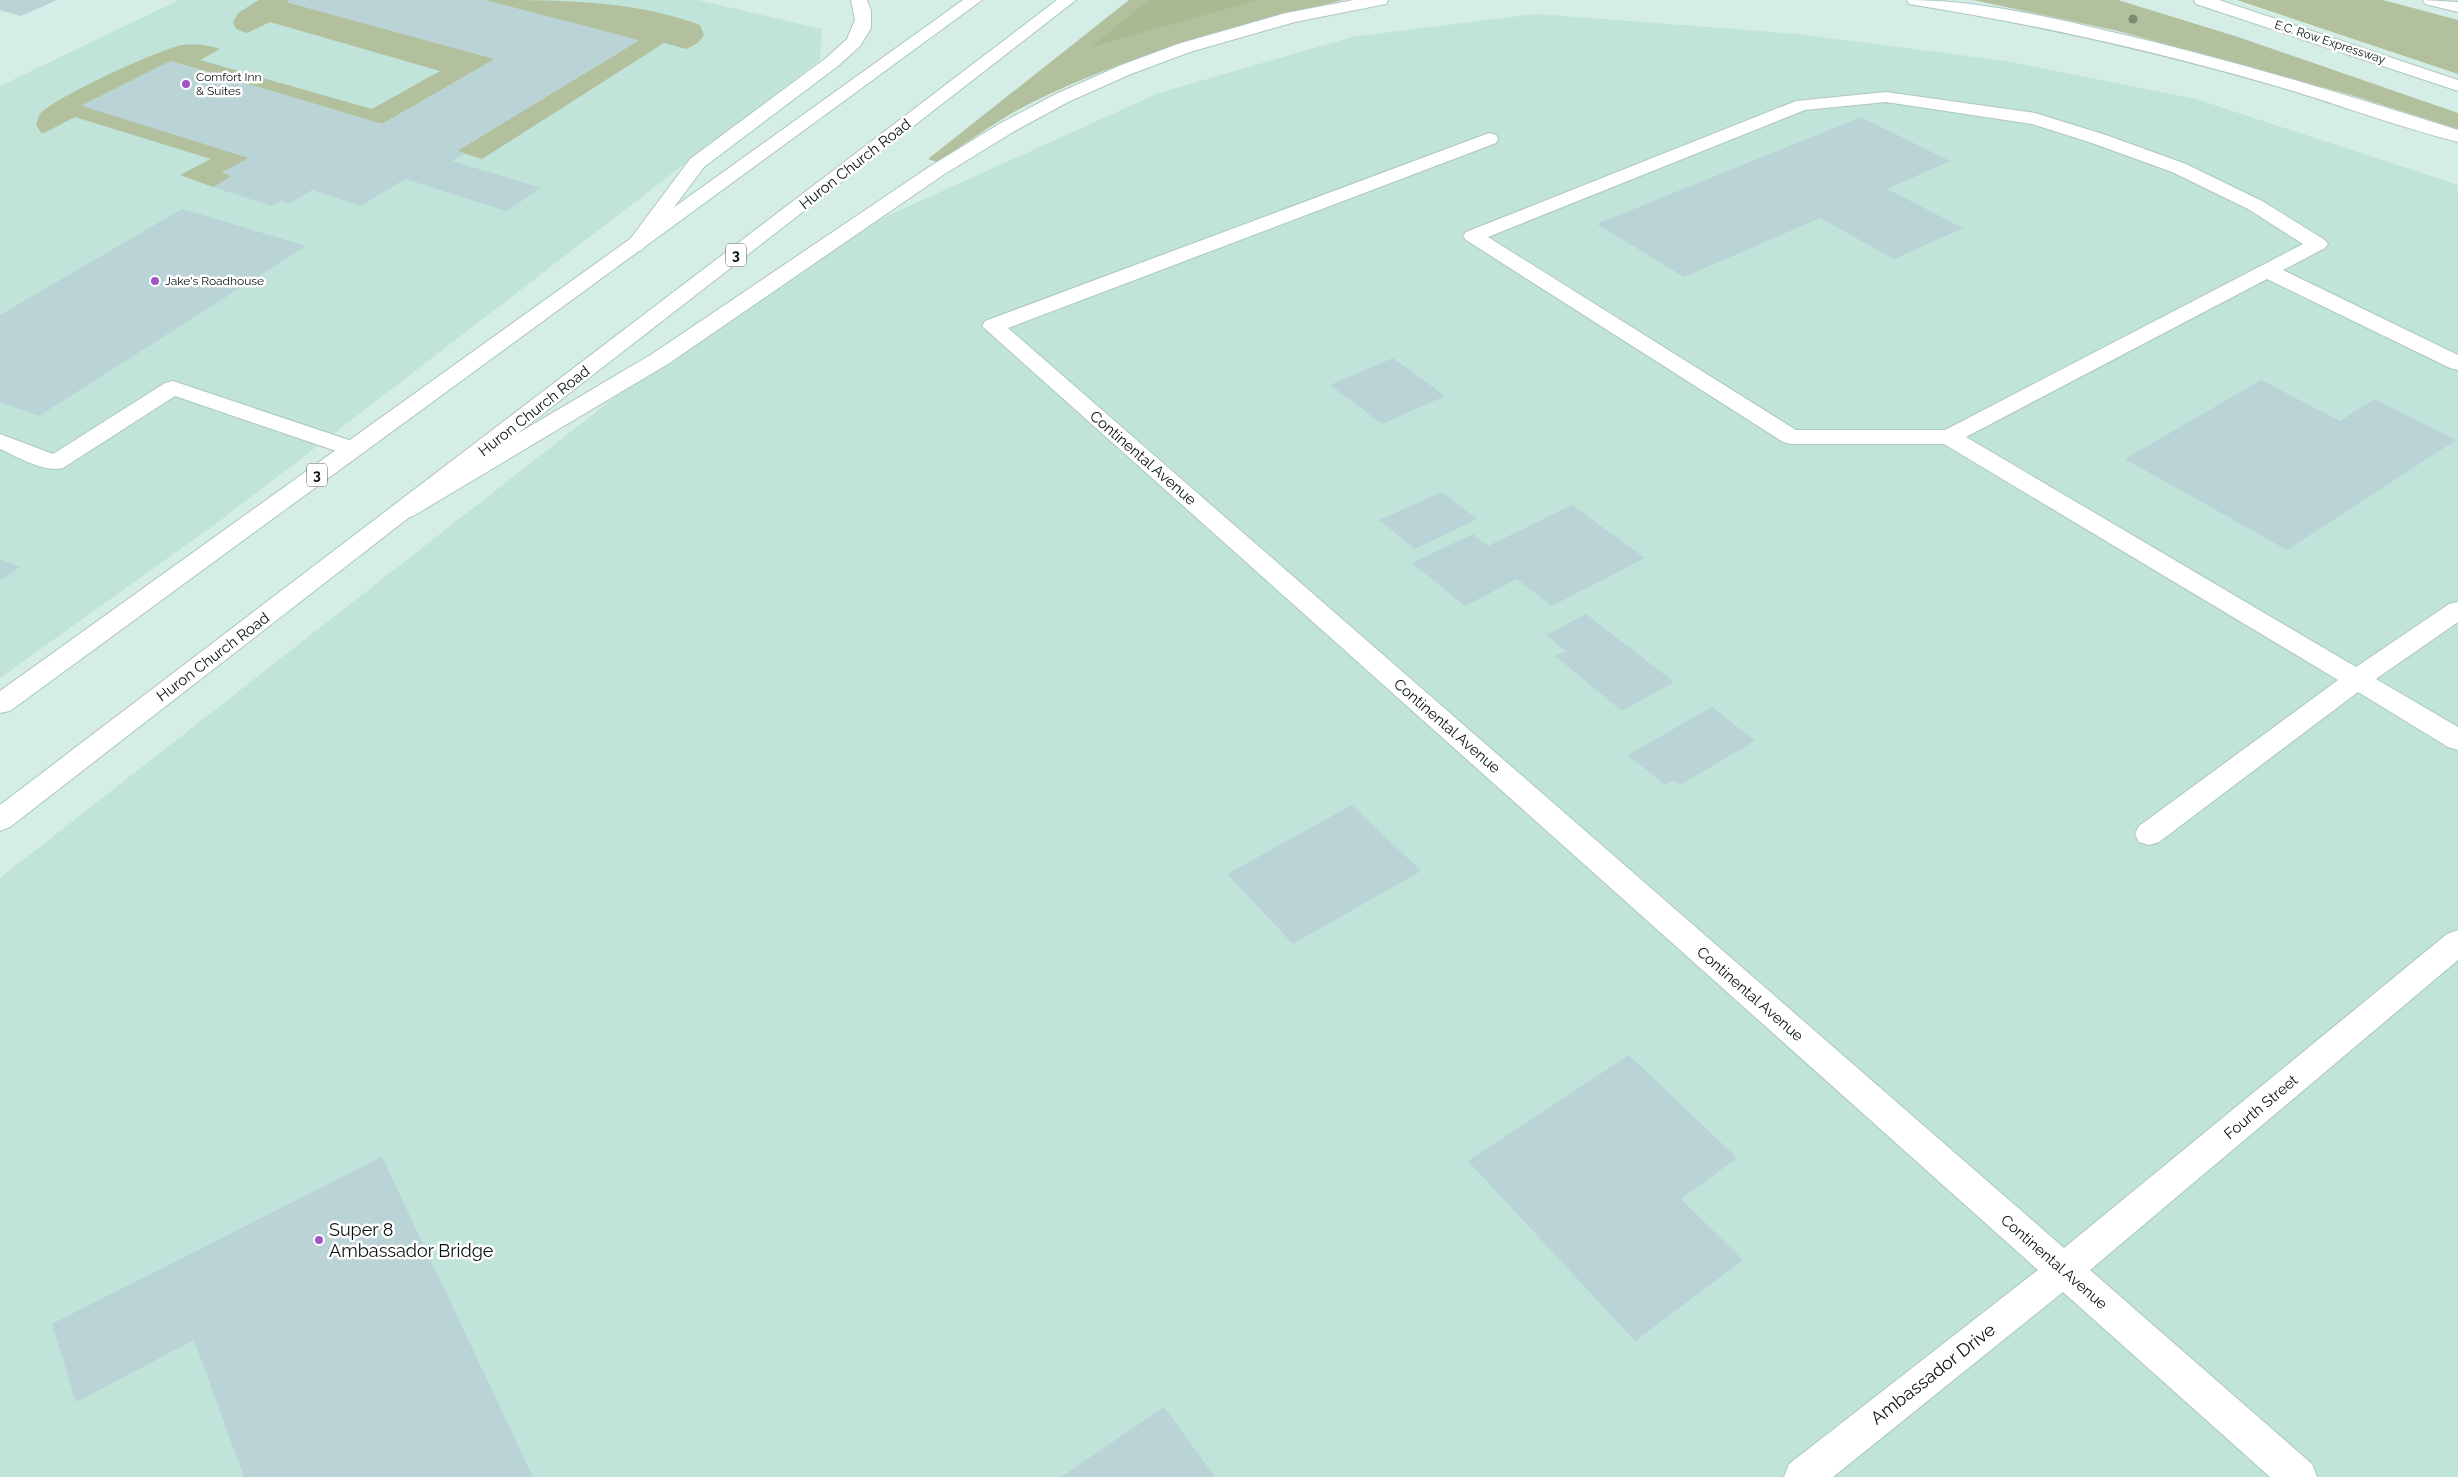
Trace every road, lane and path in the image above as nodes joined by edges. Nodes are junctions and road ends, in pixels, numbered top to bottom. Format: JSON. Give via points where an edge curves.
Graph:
{"nodes":[{"id":1,"x":859,"y":0,"type":"edge"},
{"id":2,"x":974,"y":0,"type":"edge"},
{"id":3,"x":1068,"y":0,"type":"edge"},
{"id":4,"x":1380,"y":0,"type":"edge"},
{"id":5,"x":1916,"y":0,"type":"edge"},
{"id":6,"x":2202,"y":0,"type":"edge"},
{"id":7,"x":2431,"y":0,"type":"edge"},
{"id":8,"x":2458,"y":7,"type":"edge"},
{"id":9,"x":2458,"y":86,"type":"edge"},
{"id":10,"x":2458,"y":136,"type":"edge"},
{"id":11,"x":1489,"y":139,"type":"dead end"},
{"id":12,"x":635,"y":246,"type":"junction"},
{"id":13,"x":2268,"y":271,"type":"junction"},
{"id":14,"x":2458,"y":363,"type":"edge"},
{"id":15,"x":1950,"y":437,"type":"junction"},
{"id":16,"x":0,"y":441,"type":"edge"},
{"id":17,"x":353,"y":449,"type":"junction"},
{"id":18,"x":404,"y":511,"type":"junction"},
{"id":19,"x":2458,"y":610,"type":"edge"},
{"id":20,"x":2357,"y":679,"type":"junction"},
{"id":21,"x":0,"y":704,"type":"edge"},
{"id":22,"x":2458,"y":740,"type":"edge"},
{"id":23,"x":0,"y":820,"type":"edge"},
{"id":24,"x":2149,"y":834,"type":"dead end"},
{"id":25,"x":2458,"y":942,"type":"edge"},
{"id":26,"x":2064,"y":1271,"type":"junction"},
{"id":27,"x":1803,"y":1477,"type":"edge"},
{"id":28,"x":2298,"y":1477,"type":"edge"}],
"edges":[{"from":1,"to":12,"type":"main road","via":[[865,16],[862,32],[850,46],[697,162]]},
{"from":2,"to":12,"type":"main road","number":"3"},
{"from":3,"to":18,"type":"main road","name":"Huron Church Road","number":"3"},
{"from":4,"to":18,"type":"main road","via":[[1292,17],[1184,48],[1062,98],[936,171],[660,360]]},
{"from":5,"to":10,"type":"main road","via":[[2096,34],[2224,66]]},
{"from":6,"to":9,"type":"main road","name":"E.C. Row Expressway"},
{"from":7,"to":8,"type":"main road"},
{"from":11,"to":26,"type":"main road","name":"Continental Avenue","via":[[994,326]]},
{"from":12,"to":17,"type":"main road","number":"3"},
{"from":13,"to":14,"type":"main road"},
{"from":13,"to":15,"type":"main road"},
{"from":13,"to":15,"type":"main road","via":[[2318,244],[2255,205],[2179,168],[2035,119],[1886,97],[1802,105],[1473,236],[1791,437]]},
{"from":15,"to":20,"type":"main road"},
{"from":16,"to":17,"type":"main road","via":[[55,463],[173,388]]},
{"from":17,"to":21,"type":"main road","number":"3"},
{"from":18,"to":23,"type":"main road","name":"Huron Church Road","number":"3"},
{"from":19,"to":20,"type":"main road"},
{"from":20,"to":22,"type":"main road"},
{"from":20,"to":24,"type":"main road"},
{"from":25,"to":26,"type":"main road","name":"Fourth Street"},
{"from":26,"to":27,"type":"main road","name":"Ambassador Drive"},
{"from":26,"to":28,"type":"main road","name":"Continental Avenue"}]}
